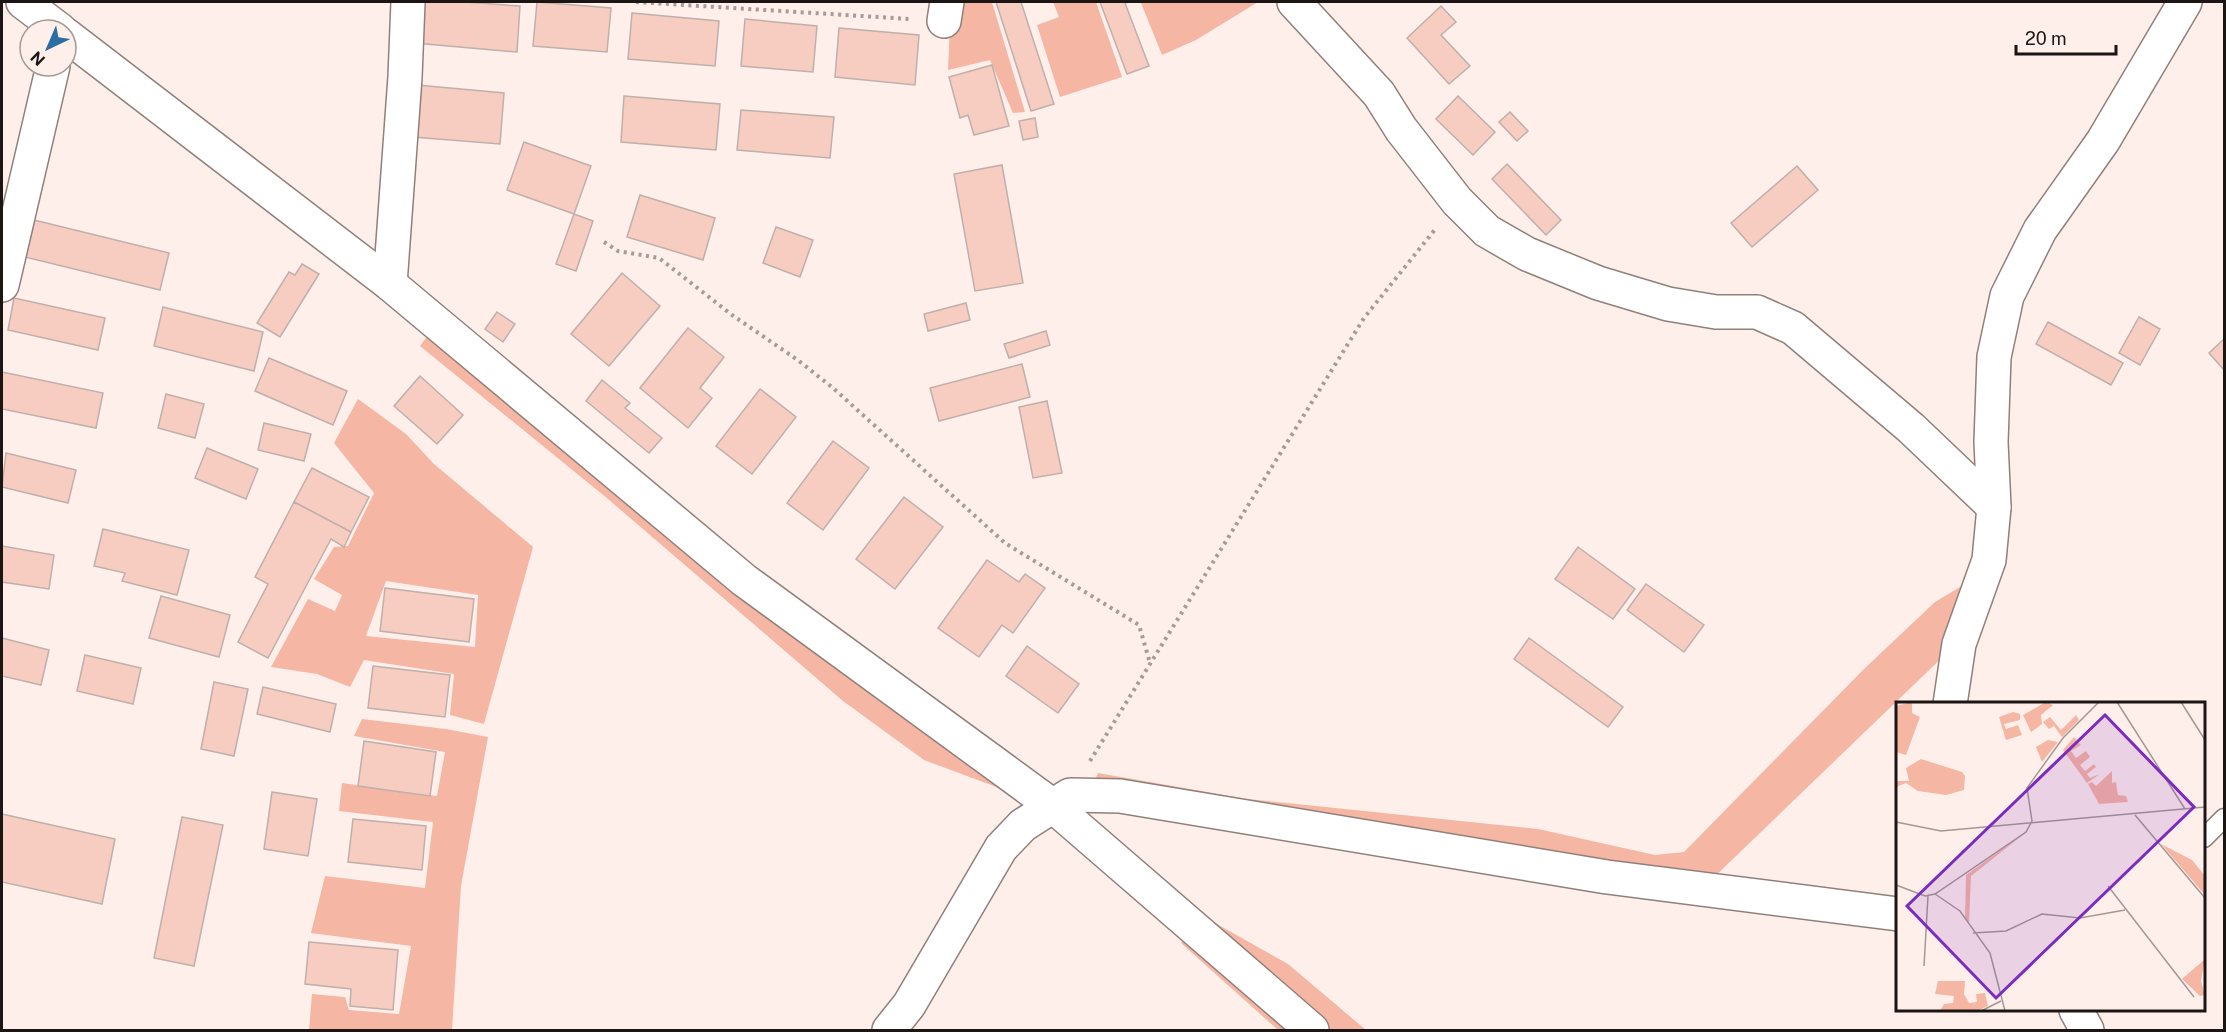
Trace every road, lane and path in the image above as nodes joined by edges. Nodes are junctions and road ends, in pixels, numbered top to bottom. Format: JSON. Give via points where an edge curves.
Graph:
{"nodes":[{"id":1,"x":23,"y":2,"type":"edge"},
{"id":2,"x":408,"y":2,"type":"edge"},
{"id":3,"x":636,"y":2,"type":"edge"},
{"id":4,"x":1294,"y":2,"type":"edge"},
{"id":5,"x":2185,"y":2,"type":"edge"},
{"id":6,"x":945,"y":11,"type":"edge"},
{"id":7,"x":44,"y":18,"type":"edge"},
{"id":8,"x":78,"y":44,"type":"edge"},
{"id":9,"x":50,"y":78,"type":"edge"},
{"id":10,"x":1457,"y":201,"type":"junction"},
{"id":11,"x":604,"y":242,"type":"dead end"},
{"id":12,"x":390,"y":284,"type":"junction"},
{"id":13,"x":2,"y":285,"type":"edge"},
{"id":14,"x":1994,"y":507,"type":"junction"},
{"id":15,"x":1150,"y":663,"type":"junction"},
{"id":16,"x":1950,"y":702,"type":"edge"},
{"id":17,"x":1061,"y":800,"type":"junction"},
{"id":18,"x":2224,"y":818,"type":"edge"},
{"id":19,"x":2205,"y":837,"type":"edge"},
{"id":20,"x":1896,"y":914,"type":"edge"},
{"id":21,"x":2077,"y":1011,"type":"edge"},
{"id":22,"x":889,"y":1030,"type":"edge"},
{"id":23,"x":1312,"y":1030,"type":"edge"},
{"id":24,"x":2087,"y":1030,"type":"edge"}],
"edges":[{"from":1,"to":7,"type":"street"},
{"from":2,"to":12,"type":"street"},
{"from":3,"to":6,"type":"path"},
{"from":4,"to":10,"type":"street","via":[[1379,94]]},
{"from":5,"to":14,"type":"street","via":[[2103,141],[2040,230],[2007,296],[1994,357]]},
{"from":8,"to":12,"type":"street"},
{"from":9,"to":13,"type":"street"},
{"from":10,"to":14,"type":"street","via":[[1487,231],[1517,249],[1598,283],[1668,304],[1716,312],[1758,312],[1793,328],[1911,428]]},
{"from":10,"to":15,"type":"path","via":[[1364,318]]},
{"from":11,"to":15,"type":"path","via":[[618,250],[659,258],[799,361],[1005,543],[1139,625]]},
{"from":12,"to":17,"type":"street","via":[[744,580]]},
{"from":14,"to":16,"type":"street","via":[[1989,560],[1959,644]]},
{"from":15,"to":17,"type":"path"},
{"from":17,"to":20,"type":"street","via":[[1120,796],[1607,876]]},
{"from":17,"to":22,"type":"street","via":[[1023,825],[1001,848],[909,1005]]},
{"from":17,"to":23,"type":"street"},
{"from":18,"to":19,"type":"lane"},
{"from":21,"to":24,"type":"street"}]}
